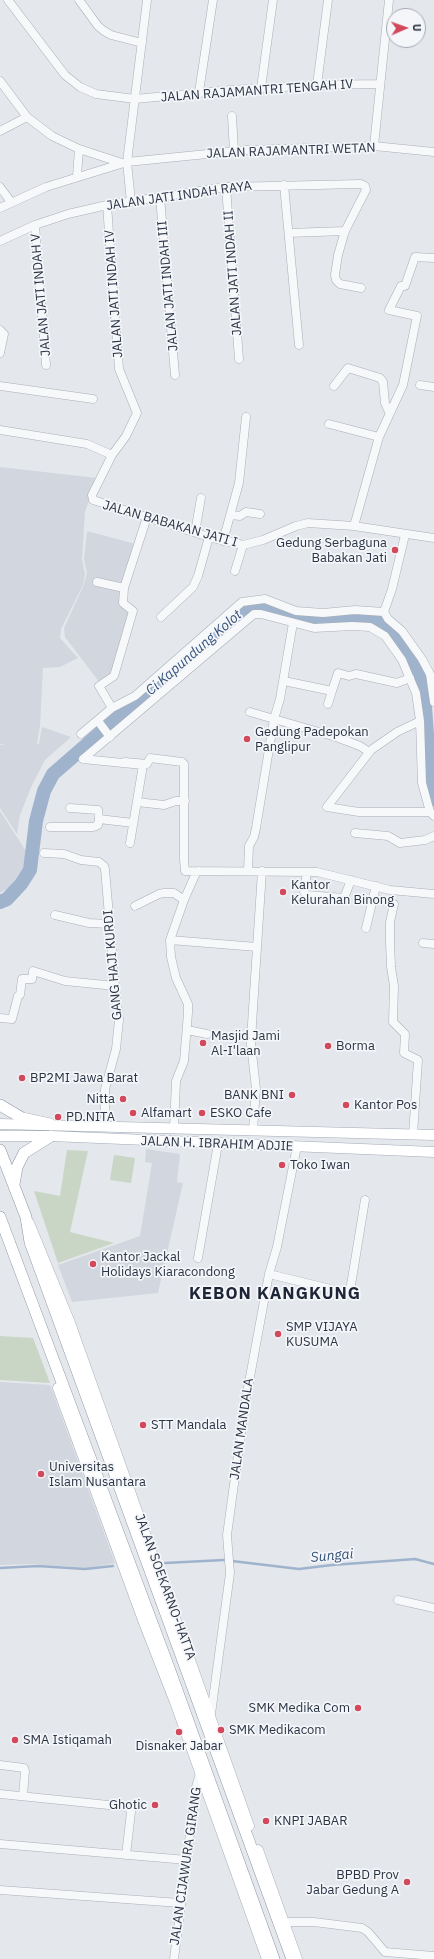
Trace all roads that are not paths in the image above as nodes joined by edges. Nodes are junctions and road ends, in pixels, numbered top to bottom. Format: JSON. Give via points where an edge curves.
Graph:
{"nodes":[{"id":1,"x":8,"y":0,"type":"edge"},
{"id":2,"x":79,"y":0,"type":"edge"},
{"id":3,"x":147,"y":0,"type":"edge"},
{"id":4,"x":213,"y":0,"type":"edge"},
{"id":5,"x":273,"y":0,"type":"edge"},
{"id":6,"x":328,"y":0,"type":"edge"},
{"id":7,"x":389,"y":0,"type":"edge"},
{"id":8,"x":142,"y":43,"type":"junction"},
{"id":9,"x":0,"y":81,"type":"edge"},
{"id":10,"x":379,"y":84,"type":"junction"},
{"id":11,"x":317,"y":85,"type":"junction"},
{"id":12,"x":261,"y":88,"type":"junction"},
{"id":13,"x":198,"y":92,"type":"junction"},
{"id":14,"x":133,"y":99,"type":"junction"},
{"id":15,"x":232,"y":116,"type":"dead end"},
{"id":16,"x":27,"y":117,"type":"junction"},
{"id":17,"x":0,"y":131,"type":"edge"},
{"id":18,"x":374,"y":146,"type":"junction"},
{"id":19,"x":79,"y":149,"type":"junction"},
{"id":20,"x":234,"y":151,"type":"junction"},
{"id":21,"x":434,"y":152,"type":"edge"},
{"id":22,"x":124,"y":162,"type":"junction"},
{"id":23,"x":78,"y":176,"type":"junction"},
{"id":24,"x":284,"y":185,"type":"junction"},
{"id":25,"x":0,"y":187,"type":"edge"},
{"id":26,"x":226,"y":188,"type":"junction"},
{"id":27,"x":160,"y":197,"type":"junction"},
{"id":28,"x":11,"y":202,"type":"junction"},
{"id":29,"x":131,"y":202,"type":"junction"},
{"id":30,"x":107,"y":205,"type":"junction"},
{"id":31,"x":0,"y":208,"type":"edge"},
{"id":32,"x":35,"y":225,"type":"junction"},
{"id":33,"x":345,"y":231,"type":"junction"},
{"id":34,"x":289,"y":233,"type":"junction"},
{"id":35,"x":0,"y":241,"type":"edge"},
{"id":36,"x":434,"y":258,"type":"edge"},
{"id":37,"x":361,"y":288,"type":"dead end"},
{"id":38,"x":0,"y":330,"type":"edge"},
{"id":39,"x":299,"y":345,"type":"dead end"},
{"id":40,"x":0,"y":353,"type":"edge"},
{"id":41,"x":239,"y":359,"type":"dead end"},
{"id":42,"x":46,"y":366,"type":"dead end"},
{"id":43,"x":175,"y":375,"type":"dead end"},
{"id":44,"x":420,"y":385,"type":"dead end"},
{"id":45,"x":0,"y":386,"type":"edge"},
{"id":46,"x":334,"y":386,"type":"dead end"},
{"id":47,"x":434,"y":387,"type":"edge"},
{"id":48,"x":93,"y":399,"type":"dead end"},
{"id":49,"x":389,"y":412,"type":"junction"},
{"id":50,"x":246,"y":417,"type":"dead end"},
{"id":51,"x":329,"y":424,"type":"dead end"},
{"id":52,"x":0,"y":430,"type":"edge"},
{"id":53,"x":379,"y":437,"type":"junction"},
{"id":54,"x":112,"y":455,"type":"junction"},
{"id":55,"x":201,"y":498,"type":"dead end"},
{"id":56,"x":260,"y":514,"type":"dead end"},
{"id":57,"x":231,"y":515,"type":"junction"},
{"id":58,"x":147,"y":517,"type":"junction"},
{"id":59,"x":354,"y":526,"type":"junction"},
{"id":60,"x":195,"y":532,"type":"junction"},
{"id":61,"x":405,"y":535,"type":"junction"},
{"id":62,"x":209,"y":537,"type":"junction"},
{"id":63,"x":434,"y":538,"type":"edge"},
{"id":64,"x":224,"y":541,"type":"junction"},
{"id":65,"x":243,"y":545,"type":"junction"},
{"id":66,"x":235,"y":571,"type":"dead end"},
{"id":67,"x":97,"y":582,"type":"dead end"},
{"id":68,"x":124,"y":588,"type":"junction"},
{"id":69,"x":384,"y":612,"type":"junction"},
{"id":70,"x":161,"y":616,"type":"dead end"},
{"id":71,"x":294,"y":623,"type":"junction"},
{"id":72,"x":410,"y":678,"type":"junction"},
{"id":73,"x":284,"y":681,"type":"junction"},
{"id":74,"x":332,"y":691,"type":"junction"},
{"id":75,"x":434,"y":702,"type":"edge"},
{"id":76,"x":328,"y":704,"type":"dead end"},
{"id":77,"x":112,"y":708,"type":"junction"},
{"id":78,"x":250,"y":712,"type":"dead end"},
{"id":79,"x":274,"y":719,"type":"junction"},
{"id":80,"x":420,"y":721,"type":"junction"},
{"id":81,"x":98,"y":722,"type":"junction"},
{"id":82,"x":81,"y":734,"type":"dead end"},
{"id":83,"x":109,"y":735,"type":"junction"},
{"id":84,"x":369,"y":752,"type":"junction"},
{"id":85,"x":125,"y":762,"type":"dead end"},
{"id":86,"x":185,"y":801,"type":"junction"},
{"id":87,"x":137,"y":802,"type":"junction"},
{"id":88,"x":70,"y":808,"type":"dead end"},
{"id":89,"x":432,"y":814,"type":"edge"},
{"id":90,"x":99,"y":819,"type":"junction"},
{"id":91,"x":134,"y":823,"type":"junction"},
{"id":92,"x":50,"y":827,"type":"dead end"},
{"id":93,"x":355,"y":833,"type":"dead end"},
{"id":94,"x":434,"y":836,"type":"edge"},
{"id":95,"x":130,"y":843,"type":"dead end"},
{"id":96,"x":44,"y":853,"type":"dead end"},
{"id":97,"x":199,"y":871,"type":"junction"},
{"id":98,"x":248,"y":871,"type":"junction"},
{"id":99,"x":262,"y":871,"type":"junction"},
{"id":100,"x":307,"y":872,"type":"junction"},
{"id":101,"x":351,"y":880,"type":"junction"},
{"id":102,"x":376,"y":886,"type":"junction"},
{"id":103,"x":434,"y":894,"type":"edge"},
{"id":104,"x":374,"y":898,"type":"junction"},
{"id":105,"x":184,"y":900,"type":"junction"},
{"id":106,"x":135,"y":906,"type":"dead end"},
{"id":107,"x":55,"y":915,"type":"dead end"},
{"id":108,"x":109,"y":924,"type":"junction"},
{"id":109,"x":366,"y":928,"type":"dead end"},
{"id":110,"x":170,"y":940,"type":"junction"},
{"id":111,"x":423,"y":943,"type":"dead end"},
{"id":112,"x":434,"y":944,"type":"edge"},
{"id":113,"x":257,"y":947,"type":"junction"},
{"id":114,"x":114,"y":986,"type":"junction"},
{"id":115,"x":0,"y":1018,"type":"edge"},
{"id":116,"x":187,"y":1030,"type":"junction"},
{"id":117,"x":207,"y":1034,"type":"dead end"},
{"id":118,"x":0,"y":1105,"type":"edge"},
{"id":119,"x":0,"y":1124,"type":"edge"},
{"id":120,"x":50,"y":1124,"type":"junction"},
{"id":121,"x":105,"y":1126,"type":"junction"},
{"id":122,"x":174,"y":1128,"type":"junction"},
{"id":123,"x":254,"y":1130,"type":"junction"},
{"id":124,"x":413,"y":1135,"type":"junction"},
{"id":125,"x":434,"y":1135,"type":"edge"},
{"id":126,"x":0,"y":1136,"type":"edge"},
{"id":127,"x":50,"y":1136,"type":"junction"},
{"id":128,"x":218,"y":1144,"type":"junction"},
{"id":129,"x":297,"y":1146,"type":"junction"},
{"id":130,"x":0,"y":1150,"type":"edge"},
{"id":131,"x":414,"y":1151,"type":"junction"},
{"id":132,"x":434,"y":1152,"type":"edge"},
{"id":133,"x":14,"y":1184,"type":"junction"},
{"id":134,"x":365,"y":1200,"type":"dead end"},
{"id":135,"x":26,"y":1217,"type":"junction"},
{"id":136,"x":1,"y":1219,"type":"edge"},
{"id":137,"x":198,"y":1258,"type":"dead end"},
{"id":138,"x":269,"y":1274,"type":"junction"},
{"id":139,"x":398,"y":1600,"type":"dead end"},
{"id":140,"x":434,"y":1608,"type":"edge"},
{"id":141,"x":211,"y":1714,"type":"junction"},
{"id":142,"x":0,"y":1765,"type":"edge"},
{"id":143,"x":200,"y":1773,"type":"junction"},
{"id":144,"x":0,"y":1794,"type":"edge"},
{"id":145,"x":23,"y":1796,"type":"junction"},
{"id":146,"x":236,"y":1799,"type":"junction"},
{"id":147,"x":0,"y":1844,"type":"edge"},
{"id":148,"x":126,"y":1855,"type":"junction"},
{"id":149,"x":187,"y":1860,"type":"junction"},
{"id":150,"x":0,"y":1890,"type":"edge"},
{"id":151,"x":180,"y":1903,"type":"junction"},
{"id":152,"x":285,"y":1922,"type":"junction"},
{"id":153,"x":434,"y":1956,"type":"edge"},
{"id":154,"x":174,"y":1959,"type":"edge"},
{"id":155,"x":267,"y":1959,"type":"edge"},
{"id":156,"x":274,"y":1959,"type":"edge"},
{"id":157,"x":292,"y":1959,"type":"edge"},
{"id":158,"x":298,"y":1959,"type":"edge"}],
"edges":[{"from":1,"to":14,"type":"street","name":"JALAN RAJAMANTRI TENGAH IV","via":[[57,65],[74,83],[91,93]]},
{"from":2,"to":8,"type":"street","via":[[104,31]]},
{"from":3,"to":8,"type":"street"},
{"from":4,"to":13,"type":"street"},
{"from":5,"to":12,"type":"street"},
{"from":6,"to":11,"type":"street"},
{"from":7,"to":10,"type":"street"},
{"from":8,"to":14,"type":"street"},
{"from":9,"to":16,"type":"street"},
{"from":10,"to":11,"type":"street","name":"JALAN RAJAMANTRI TENGAH IV"},
{"from":10,"to":18,"type":"street"},
{"from":11,"to":12,"type":"street","name":"JALAN RAJAMANTRI TENGAH IV"},
{"from":12,"to":13,"type":"street","name":"JALAN RAJAMANTRI TENGAH IV"},
{"from":13,"to":14,"type":"street","name":"JALAN RAJAMANTRI TENGAH IV"},
{"from":14,"to":22,"type":"street"},
{"from":15,"to":20,"type":"street"},
{"from":16,"to":17,"type":"street"},
{"from":16,"to":19,"type":"street","via":[[52,136]]},
{"from":18,"to":20,"type":"street","name":"JALAN RAJAMANTRI WETAN"},
{"from":18,"to":21,"type":"street","name":"JALAN RAJAMANTRI WETAN"},
{"from":19,"to":22,"type":"street"},
{"from":19,"to":23,"type":"street"},
{"from":20,"to":22,"type":"street","name":"JALAN RAJAMANTRI WETAN"},
{"from":22,"to":23,"type":"street","name":"JALAN RAJAMANTRI WETAN"},
{"from":22,"to":29,"type":"street"},
{"from":23,"to":28,"type":"street","name":"JALAN RAJAMANTRI WETAN"},
{"from":24,"to":26,"type":"street","name":"JALAN JATI INDAH RAYA"},
{"from":24,"to":33,"type":"street","name":"JALAN JATI INDAH RAYA","via":[[365,186],[366,192]]},
{"from":24,"to":34,"type":"street"},
{"from":25,"to":28,"type":"street"},
{"from":26,"to":27,"type":"street","name":"JALAN JATI INDAH RAYA"},
{"from":26,"to":41,"type":"street","name":"JALAN JATI INDAH II"},
{"from":27,"to":29,"type":"street","name":"JALAN JATI INDAH RAYA"},
{"from":27,"to":43,"type":"street","name":"JALAN JATI INDAH III"},
{"from":28,"to":31,"type":"street","name":"JALAN RAJAMANTRI WETAN"},
{"from":29,"to":30,"type":"street","name":"JALAN JATI INDAH RAYA"},
{"from":30,"to":32,"type":"street","name":"JALAN JATI INDAH RAYA"},
{"from":30,"to":54,"type":"street","name":"JALAN JATI INDAH IV","via":[[119,369],[137,413],[126,436]]},
{"from":32,"to":35,"type":"street","name":"JALAN JATI INDAH RAYA"},
{"from":32,"to":42,"type":"street","name":"JALAN JATI INDAH V"},
{"from":33,"to":34,"type":"street"},
{"from":33,"to":37,"type":"street","name":"JALAN JATI INDAH RAYA","via":[[338,255],[336,280],[340,284]]},
{"from":34,"to":39,"type":"street"},
{"from":36,"to":49,"type":"street","via":[[415,257],[405,286],[401,286],[389,310],[417,316],[405,379],[398,399]]},
{"from":38,"to":40,"type":"street","via":[[4,334]]},
{"from":44,"to":47,"type":"street"},
{"from":45,"to":48,"type":"street"},
{"from":46,"to":49,"type":"street","via":[[348,368],[380,378],[383,382],[384,401]]},
{"from":49,"to":53,"type":"street"},
{"from":50,"to":57,"type":"street","via":[[239,483]]},
{"from":51,"to":53,"type":"street"},
{"from":52,"to":54,"type":"street","via":[[87,444]]},
{"from":53,"to":59,"type":"street"},
{"from":54,"to":58,"type":"street","name":"JALAN BABAKAN JATI I","via":[[92,496],[95,501]]},
{"from":55,"to":60,"type":"street"},
{"from":56,"to":57,"type":"street","via":[[246,512],[240,516]]},
{"from":57,"to":64,"type":"street"},
{"from":58,"to":60,"type":"street","name":"JALAN BABAKAN JATI I"},
{"from":58,"to":68,"type":"street"},
{"from":59,"to":61,"type":"street","name":"JALAN BABAKAN JATI I"},
{"from":59,"to":65,"type":"street","name":"JALAN BABAKAN JATI I","via":[[308,523]]},
{"from":60,"to":62,"type":"street","name":"JALAN BABAKAN JATI I"},
{"from":61,"to":63,"type":"street","name":"JALAN BABAKAN JATI I"},
{"from":61,"to":69,"type":"street"},
{"from":62,"to":64,"type":"street","name":"JALAN BABAKAN JATI I"},
{"from":62,"to":70,"type":"street","via":[[193,586]]},
{"from":64,"to":65,"type":"street","name":"JALAN BABAKAN JATI I"},
{"from":65,"to":66,"type":"street"},
{"from":67,"to":68,"type":"street"},
{"from":68,"to":77,"type":"street","via":[[123,603],[133,610],[114,676],[99,686]]},
{"from":69,"to":75,"type":"street","via":[[388,619],[402,630],[422,659],[430,674]]},
{"from":69,"to":77,"type":"street","via":[[355,610],[323,613],[296,610],[265,599],[242,602],[135,696]]},
{"from":71,"to":72,"type":"street","via":[[314,628],[374,628],[385,636],[402,660]]},
{"from":71,"to":73,"type":"street"},
{"from":71,"to":83,"type":"street","via":[[254,614]]},
{"from":72,"to":74,"type":"street","via":[[397,683],[356,674],[349,676],[338,673]]},
{"from":72,"to":80,"type":"street","via":[[416,693]]},
{"from":73,"to":74,"type":"street"},
{"from":73,"to":79,"type":"street"},
{"from":74,"to":76,"type":"street"},
{"from":77,"to":81,"type":"street"},
{"from":78,"to":79,"type":"street"},
{"from":79,"to":84,"type":"street","via":[[336,737]]},
{"from":79,"to":98,"type":"street","via":[[256,828],[249,845]]},
{"from":80,"to":84,"type":"street","via":[[397,732]]},
{"from":80,"to":89,"type":"street","via":[[422,783]]},
{"from":81,"to":82,"type":"street"},
{"from":81,"to":83,"type":"street"},
{"from":83,"to":87,"type":"street","via":[[84,759],[143,765]]},
{"from":84,"to":89,"type":"street","via":[[327,808],[360,812]]},
{"from":85,"to":86,"type":"street","via":[[148,764],[150,758],[182,762],[185,767]]},
{"from":86,"to":87,"type":"street","via":[[164,805]]},
{"from":86,"to":97,"type":"street","via":[[184,870]]},
{"from":87,"to":91,"type":"street"},
{"from":88,"to":90,"type":"street","via":[[98,810]]},
{"from":90,"to":91,"type":"street"},
{"from":90,"to":92,"type":"street","via":[[98,825],[93,827]]},
{"from":91,"to":95,"type":"street"},
{"from":93,"to":94,"type":"street","via":[[388,836],[400,843],[425,840]]},
{"from":96,"to":108,"type":"street","name":"GANG HAJI KURDI","via":[[64,854],[102,863],[105,869]]},
{"from":97,"to":98,"type":"street"},
{"from":97,"to":105,"type":"street"},
{"from":98,"to":99,"type":"street"},
{"from":99,"to":100,"type":"street"},
{"from":99,"to":113,"type":"street"},
{"from":100,"to":101,"type":"street"},
{"from":100,"to":101,"type":"street","via":[[304,892],[308,895],[344,898]]},
{"from":101,"to":102,"type":"street"},
{"from":102,"to":103,"type":"street","via":[[390,890]]},
{"from":102,"to":104,"type":"street"},
{"from":104,"to":109,"type":"street"},
{"from":104,"to":124,"type":"street","via":[[394,904],[390,922],[394,986],[393,1022],[405,1034],[404,1053],[418,1060]]},
{"from":105,"to":106,"type":"street","via":[[174,893],[164,893]]},
{"from":105,"to":110,"type":"street"},
{"from":107,"to":108,"type":"street","via":[[89,923]]},
{"from":108,"to":114,"type":"street","name":"GANG HAJI KURDI"},
{"from":110,"to":113,"type":"street"},
{"from":110,"to":116,"type":"street","via":[[176,978],[188,1004]]},
{"from":111,"to":112,"type":"street"},
{"from":113,"to":123,"type":"street","via":[[251,1038],[256,1089]]},
{"from":114,"to":115,"type":"street","via":[[65,981],[33,971],[32,979],[22,979],[12,1019]]},
{"from":114,"to":121,"type":"street","name":"GANG HAJI KURDI","via":[[119,1020],[116,1049],[105,1088]]},
{"from":116,"to":117,"type":"street"},
{"from":116,"to":122,"type":"street","via":[[184,1061],[176,1081]]},
{"from":118,"to":120,"type":"highway","via":[[22,1118]]},
{"from":119,"to":120,"type":"main road","name":"JALAN H. IBRAHIM ADJIE"},
{"from":120,"to":121,"type":"main road","name":"JALAN H. IBRAHIM ADJIE"},
{"from":121,"to":122,"type":"main road","name":"JALAN H. IBRAHIM ADJIE"},
{"from":122,"to":123,"type":"main road","name":"JALAN H. IBRAHIM ADJIE"},
{"from":123,"to":124,"type":"main road","name":"JALAN H. IBRAHIM ADJIE"},
{"from":124,"to":125,"type":"main road","name":"JALAN H. IBRAHIM ADJIE"},
{"from":124,"to":131,"type":"main road"},
{"from":126,"to":127,"type":"main road","name":"JALAN H. IBRAHIM ADJIE"},
{"from":127,"to":128,"type":"main road","name":"JALAN H. IBRAHIM ADJIE"},
{"from":127,"to":133,"type":"highway","via":[[24,1153],[17,1167]]},
{"from":128,"to":129,"type":"main road","name":"JALAN H. IBRAHIM ADJIE"},
{"from":128,"to":137,"type":"street"},
{"from":129,"to":131,"type":"main road","name":"JALAN H. IBRAHIM ADJIE"},
{"from":129,"to":138,"type":"street","name":"JALAN MANDALA"},
{"from":130,"to":133,"type":"highway","name":"JALAN SOEKARNO-HATTA"},
{"from":131,"to":132,"type":"main road","name":"JALAN H. IBRAHIM ADJIE"},
{"from":133,"to":135,"type":"highway","name":"JALAN SOEKARNO-HATTA"},
{"from":134,"to":138,"type":"street","via":[[350,1291],[345,1292]]},
{"from":135,"to":141,"type":"main road","name":"JALAN SOEKARNO-HATTA","via":[[70,1323]]},
{"from":135,"to":146,"type":"highway","name":"JALAN SOEKARNO-HATTA","via":[[30,1242]]},
{"from":136,"to":143,"type":"main road","name":"JALAN SOEKARNO-HATTA","via":[[6,1246]]},
{"from":136,"to":156,"type":"highway","name":"JALAN SOEKARNO-HATTA","via":[[169,1668]]},
{"from":138,"to":141,"type":"street","name":"JALAN MANDALA","via":[[245,1404],[231,1504],[227,1535],[230,1573]]},
{"from":139,"to":140,"type":"street"},
{"from":141,"to":146,"type":"main road","name":"JALAN SOEKARNO-HATTA"},
{"from":142,"to":145,"type":"street","via":[[24,1768]]},
{"from":143,"to":149,"type":"street","name":"JALAN CIJAWURA GIRANG"},
{"from":143,"to":155,"type":"main road","name":"JALAN SOEKARNO-HATTA"},
{"from":144,"to":145,"type":"street"},
{"from":145,"to":148,"type":"street","via":[[128,1807],[131,1812]]},
{"from":146,"to":152,"type":"main road","name":"JALAN SOEKARNO-HATTA"},
{"from":146,"to":157,"type":"highway","name":"JALAN SOEKARNO-HATTA"},
{"from":147,"to":148,"type":"street"},
{"from":148,"to":149,"type":"street"},
{"from":149,"to":151,"type":"street","name":"JALAN CIJAWURA GIRANG"},
{"from":150,"to":151,"type":"street"},
{"from":151,"to":154,"type":"street","name":"JALAN CIJAWURA GIRANG"},
{"from":152,"to":153,"type":"street","via":[[362,1928],[385,1952]]},
{"from":152,"to":158,"type":"main road","name":"JALAN SOEKARNO-HATTA"}]}
